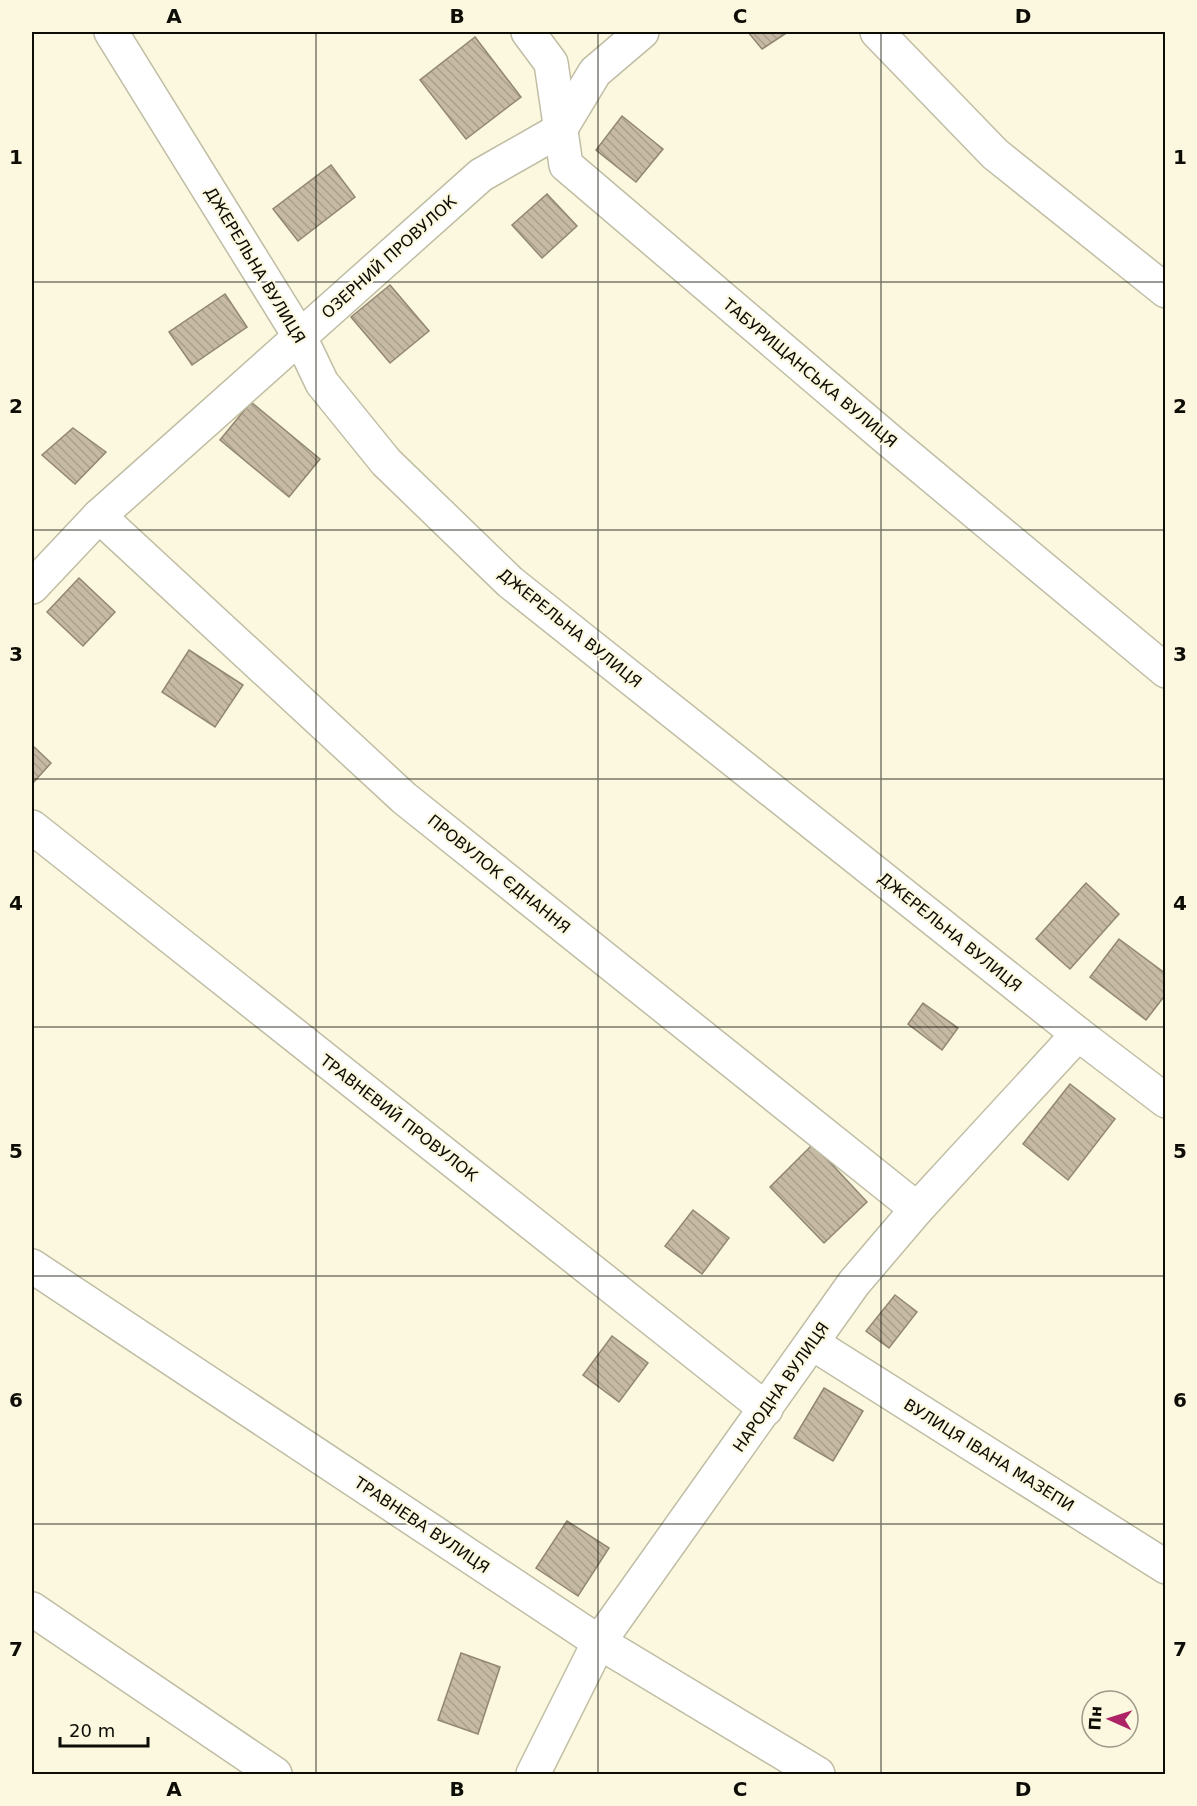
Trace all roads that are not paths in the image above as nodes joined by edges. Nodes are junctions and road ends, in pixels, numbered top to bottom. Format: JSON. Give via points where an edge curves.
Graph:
{"nodes":[{"id":1,"x":111,"y":32,"type":"edge"},
{"id":2,"x":528,"y":32,"type":"edge"},
{"id":3,"x":642,"y":32,"type":"edge"},
{"id":4,"x":876,"y":32,"type":"edge"},
{"id":5,"x":560,"y":130,"type":"junction"},
{"id":6,"x":1166,"y":291,"type":"edge"},
{"id":7,"x":300,"y":337,"type":"junction"},
{"id":8,"x":99,"y":516,"type":"junction"},
{"id":9,"x":32,"y":587,"type":"edge"},
{"id":10,"x":1166,"y":671,"type":"edge"},
{"id":11,"x":32,"y":827,"type":"edge"},
{"id":12,"x":1078,"y":1034,"type":"junction"},
{"id":13,"x":1166,"y":1101,"type":"edge"},
{"id":14,"x":917,"y":1209,"type":"junction"},
{"id":15,"x":32,"y":1266,"type":"edge"},
{"id":16,"x":812,"y":1344,"type":"junction"},
{"id":17,"x":766,"y":1409,"type":"junction"},
{"id":18,"x":1166,"y":1567,"type":"edge"},
{"id":19,"x":32,"y":1609,"type":"edge"},
{"id":20,"x":598,"y":1642,"type":"junction"},
{"id":21,"x":275,"y":1774,"type":"edge"},
{"id":22,"x":533,"y":1774,"type":"edge"},
{"id":23,"x":818,"y":1774,"type":"edge"}],
"edges":[{"from":1,"to":7,"type":"street","name":"ДЖЕРЕЛЬНА ВУЛИЦЯ"},
{"from":2,"to":5,"type":"street","name":"ТАБУРИЩАНСЬКА ВУЛИЦЯ","via":[[551,63]]},
{"from":3,"to":5,"type":"street","name":"ОЗЕРНИЙ ПРОВУЛОК","via":[[595,72]]},
{"from":4,"to":6,"type":"street","via":[[995,154]]},
{"from":5,"to":7,"type":"street","name":"ОЗЕРНИЙ ПРОВУЛОК","via":[[481,175]]},
{"from":5,"to":10,"type":"street","name":"ТАБУРИЩАНСЬКА ВУЛИЦЯ","via":[[566,165]]},
{"from":7,"to":8,"type":"street","name":"ОЗЕРНИЙ ПРОВУЛОК"},
{"from":7,"to":12,"type":"street","name":"ДЖЕРЕЛЬНА ВУЛИЦЯ","via":[[322,383],[386,462],[510,582]]},
{"from":8,"to":9,"type":"street","name":"ОЗЕРНИЙ ПРОВУЛОК"},
{"from":8,"to":14,"type":"street","name":"ПРОВУЛОК ЄДНАННЯ","via":[[405,798]]},
{"from":11,"to":17,"type":"street","name":"ТРАВНЕВИЙ ПРОВУЛОК"},
{"from":12,"to":13,"type":"street","name":"ДЖЕРЕЛЬНА ВУЛИЦЯ"},
{"from":12,"to":14,"type":"street","name":"НАРОДНА ВУЛИЦЯ"},
{"from":14,"to":16,"type":"street","name":"НАРОДНА ВУЛИЦЯ","via":[[854,1283]]},
{"from":15,"to":20,"type":"street","name":"ТРАВНЕВА ВУЛИЦЯ"},
{"from":16,"to":17,"type":"street","name":"НАРОДНА ВУЛИЦЯ"},
{"from":16,"to":18,"type":"street","name":"ВУЛИЦЯ ІВАНА МАЗЕПИ"},
{"from":17,"to":20,"type":"street","name":"НАРОДНА ВУЛИЦЯ"},
{"from":19,"to":21,"type":"street"},
{"from":20,"to":22,"type":"street","name":"НАРОДНА ВУЛИЦЯ"},
{"from":20,"to":23,"type":"street","name":"ТРАВНЕВА ВУЛИЦЯ"}]}
